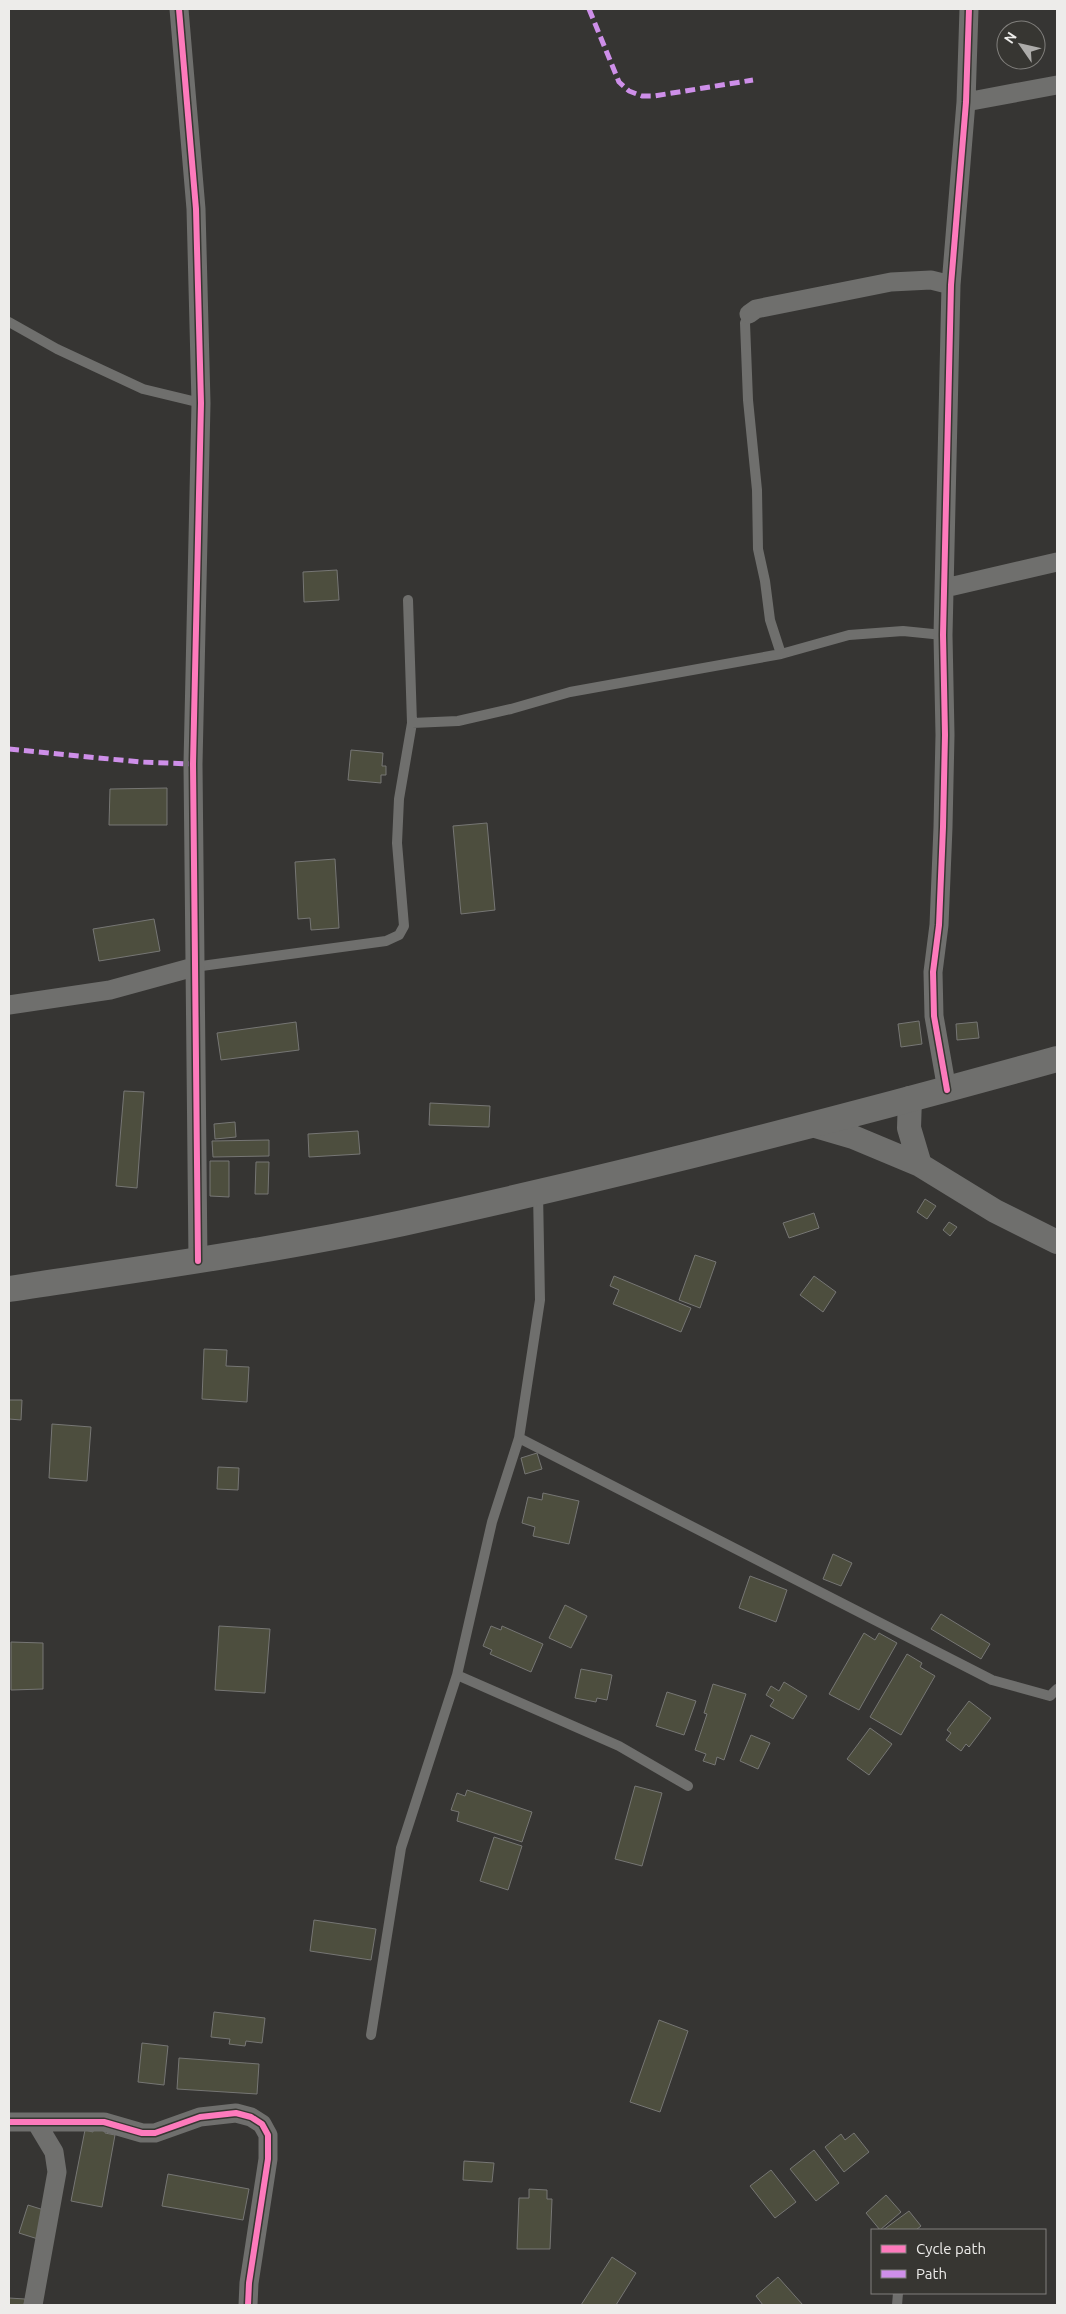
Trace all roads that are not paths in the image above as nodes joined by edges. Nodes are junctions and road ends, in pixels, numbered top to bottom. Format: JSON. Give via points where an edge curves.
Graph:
{"nodes":[{"id":1,"x":179,"y":9,"type":"edge"},
{"id":2,"x":970,"y":9,"type":"edge"},
{"id":3,"x":1057,"y":85,"type":"edge"},
{"id":4,"x":966,"y":102,"type":"junction"},
{"id":5,"x":952,"y":284,"type":"junction"},
{"id":6,"x":749,"y":314,"type":"joint"},
{"id":7,"x":9,"y":322,"type":"edge"},
{"id":8,"x":200,"y":403,"type":"junction"},
{"id":9,"x":1057,"y":562,"type":"edge"},
{"id":10,"x":945,"y":588,"type":"junction"},
{"id":11,"x":408,"y":600,"type":"dead end"},
{"id":12,"x":943,"y":635,"type":"junction"},
{"id":13,"x":781,"y":654,"type":"junction"},
{"id":14,"x":412,"y":723,"type":"junction"},
{"id":15,"x":194,"y":967,"type":"junction"},
{"id":16,"x":9,"y":1005,"type":"edge"},
{"id":17,"x":1057,"y":1059,"type":"edge"},
{"id":18,"x":947,"y":1090,"type":"junction"},
{"id":19,"x":910,"y":1098,"type":"junction"},
{"id":20,"x":812,"y":1125,"type":"junction"},
{"id":21,"x":920,"y":1165,"type":"junction"},
{"id":22,"x":538,"y":1191,"type":"junction"},
{"id":23,"x":1057,"y":1242,"type":"edge"},
{"id":24,"x":198,"y":1262,"type":"junction"},
{"id":25,"x":9,"y":1288,"type":"edge"},
{"id":26,"x":519,"y":1438,"type":"junction"},
{"id":27,"x":456,"y":1675,"type":"junction"},
{"id":28,"x":1057,"y":1689,"type":"edge"},
{"id":29,"x":688,"y":1786,"type":"dead end"},
{"id":30,"x":371,"y":2035,"type":"dead end"},
{"id":31,"x":9,"y":2122,"type":"edge"},
{"id":32,"x":36,"y":2122,"type":"junction"},
{"id":33,"x":33,"y":2305,"type":"edge"},
{"id":34,"x":248,"y":2305,"type":"edge"}],
"edges":[{"from":1,"to":8,"type":"street","via":[[196,209]]},
{"from":2,"to":4,"type":"street"},
{"from":3,"to":4,"type":"street"},
{"from":4,"to":5,"type":"street"},
{"from":5,"to":6,"type":"street","via":[[931,280],[891,282],[756,309]]},
{"from":5,"to":10,"type":"street"},
{"from":6,"to":13,"type":"lane","via":[[745,323],[746,352],[757,490],[758,549],[766,581],[770,620]]},
{"from":7,"to":8,"type":"lane","via":[[57,350],[144,389]]},
{"from":8,"to":15,"type":"street","via":[[193,764]]},
{"from":9,"to":10,"type":"street"},
{"from":10,"to":12,"type":"street"},
{"from":11,"to":14,"type":"lane"},
{"from":12,"to":13,"type":"lane","via":[[903,631],[849,635]]},
{"from":12,"to":18,"type":"street","via":[[943,827],[939,925],[933,972],[934,1016]]},
{"from":13,"to":14,"type":"lane","via":[[570,692],[511,710],[458,721]]},
{"from":14,"to":15,"type":"lane","via":[[400,799],[397,844],[404,926],[398,935],[386,941]]},
{"from":15,"to":16,"type":"street","via":[[110,990]]},
{"from":15,"to":24,"type":"street"},
{"from":17,"to":18,"type":"main road"},
{"from":18,"to":19,"type":"main road"},
{"from":19,"to":20,"type":"main road"},
{"from":19,"to":21,"type":"street","via":[[909,1128]]},
{"from":20,"to":21,"type":"street"},
{"from":20,"to":22,"type":"main road"},
{"from":21,"to":23,"type":"street","via":[[995,1211]]},
{"from":22,"to":24,"type":"main road","via":[[402,1223]]},
{"from":22,"to":26,"type":"lane","via":[[540,1300]]},
{"from":24,"to":25,"type":"main road"},
{"from":26,"to":27,"type":"lane","via":[[492,1522]]},
{"from":26,"to":28,"type":"lane","via":[[992,1680],[1050,1696]]},
{"from":27,"to":29,"type":"lane","via":[[619,1746]]},
{"from":27,"to":30,"type":"lane","via":[[401,1848]]},
{"from":31,"to":32,"type":"street"},
{"from":32,"to":33,"type":"street","via":[[54,2152],[57,2172]]},
{"from":32,"to":34,"type":"street","via":[[104,2122],[142,2133],[155,2133],[200,2117],[236,2113],[262,2124],[268,2135],[268,2159]]}]}
